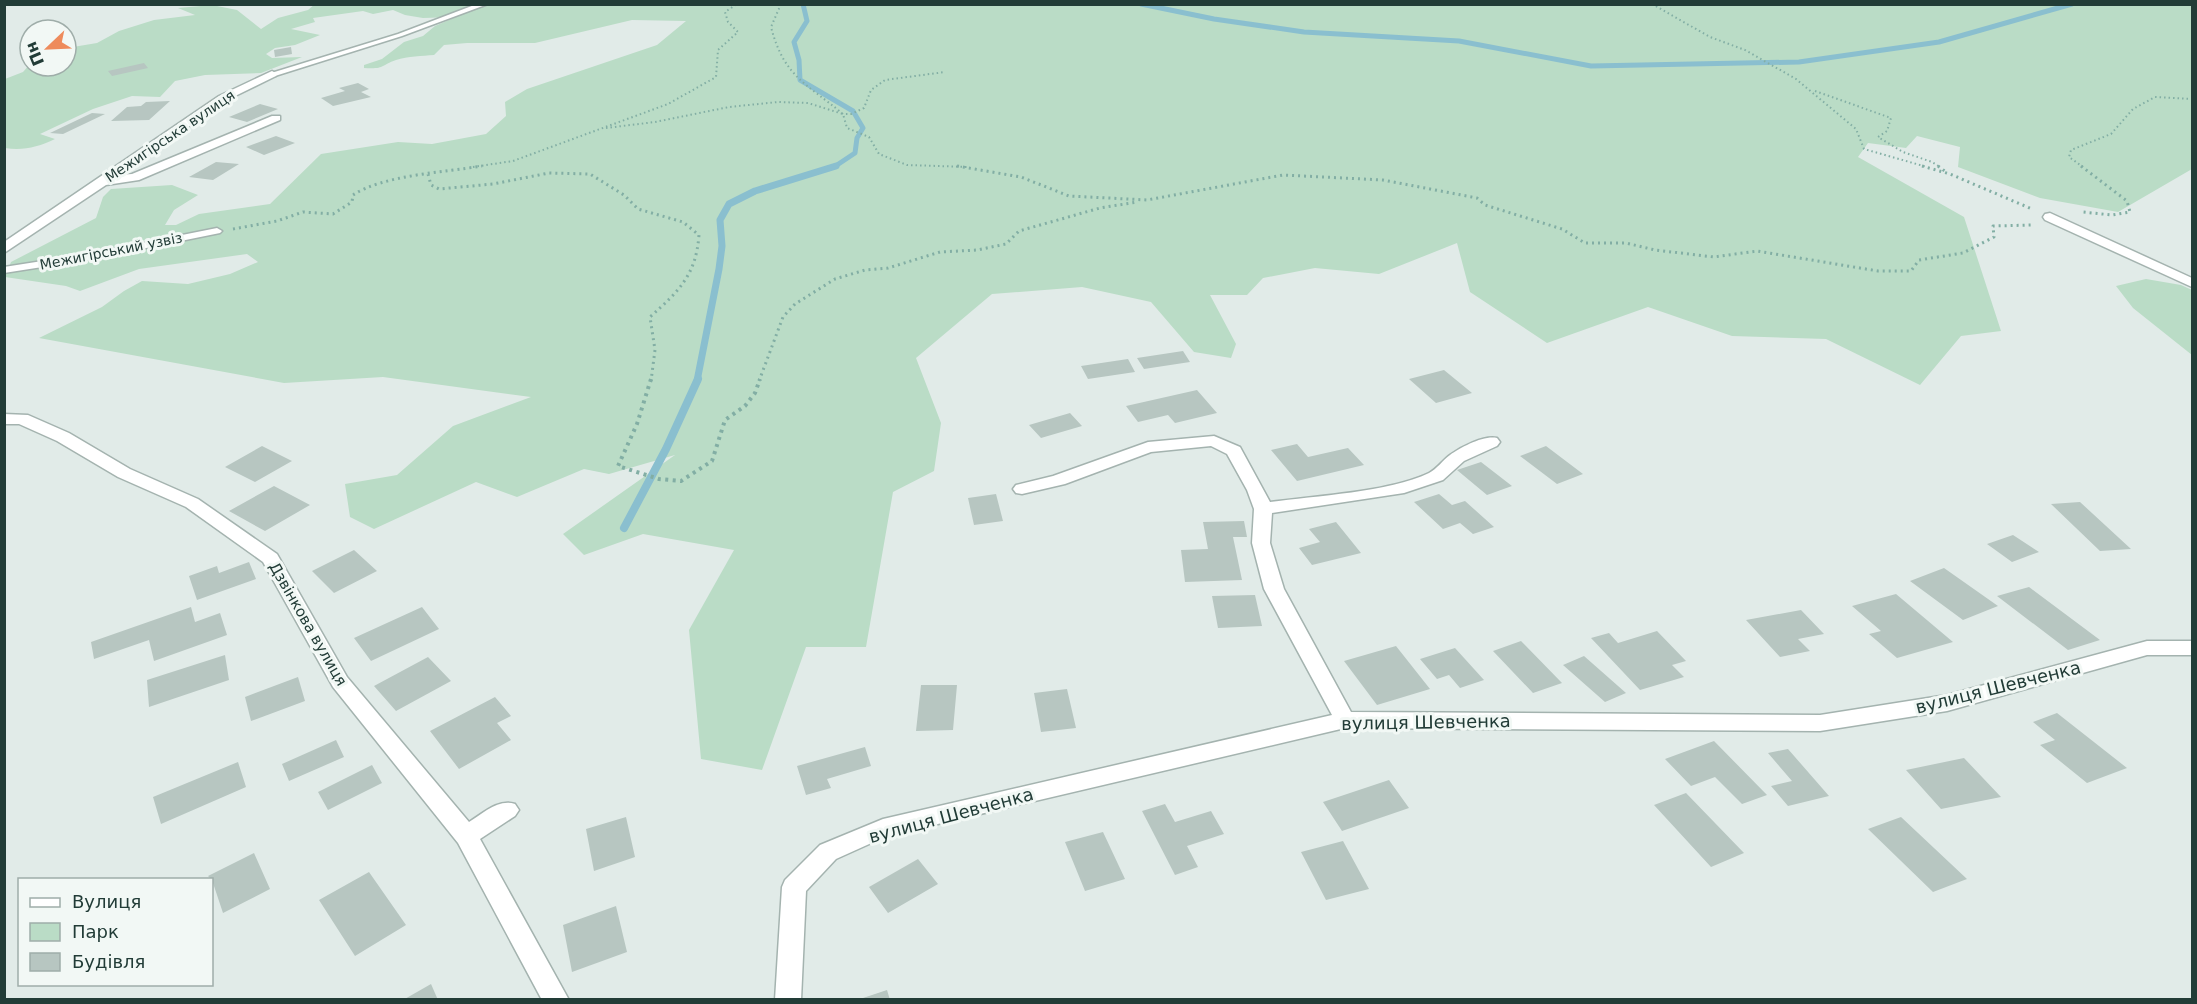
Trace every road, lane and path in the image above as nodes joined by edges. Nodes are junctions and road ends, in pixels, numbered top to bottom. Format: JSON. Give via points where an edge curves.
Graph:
{"nodes":[{"id":1,"x":485,"y":4,"type":"edge"},
{"id":2,"x":737,"y":4,"type":"edge"},
{"id":3,"x":781,"y":4,"type":"edge"},
{"id":4,"x":1652,"y":4,"type":"edge"},
{"id":5,"x":945,"y":72,"type":"dead end"},
{"id":6,"x":272,"y":74,"type":"joint"},
{"id":7,"x":1812,"y":90,"type":"junction"},
{"id":8,"x":2193,"y":99,"type":"edge"},
{"id":9,"x":843,"y":114,"type":"junction"},
{"id":10,"x":276,"y":118,"type":"dead end"},
{"id":11,"x":606,"y":128,"type":"junction"},
{"id":12,"x":428,"y":174,"type":"junction"},
{"id":13,"x":1950,"y":174,"type":"junction"},
{"id":14,"x":102,"y":182,"type":"junction"},
{"id":15,"x":1147,"y":200,"type":"junction"},
{"id":16,"x":2050,"y":217,"type":"junction"},
{"id":17,"x":2072,"y":227,"type":"junction"},
{"id":18,"x":217,"y":231,"type":"joint"},
{"id":19,"x":4,"y":249,"type":"edge"},
{"id":20,"x":4,"y":270,"type":"edge"},
{"id":21,"x":2193,"y":283,"type":"edge"},
{"id":22,"x":4,"y":419,"type":"edge"},
{"id":23,"x":1491,"y":442,"type":"dead end"},
{"id":24,"x":1022,"y":489,"type":"dead end"},
{"id":25,"x":1263,"y":509,"type":"junction"},
{"id":26,"x":2193,"y":648,"type":"edge"},
{"id":27,"x":1345,"y":720,"type":"junction"},
{"id":28,"x":507,"y":810,"type":"dead end"},
{"id":29,"x":466,"y":836,"type":"junction"},
{"id":30,"x":556,"y":999,"type":"edge"},
{"id":31,"x":788,"y":999,"type":"edge"}],
"edges":[{"from":1,"to":6,"type":"lane","name":"Межигірська вулиця"},
{"from":2,"to":11,"type":"path","via":[[725,12],[738,32],[725,40],[714,57],[716,76],[668,104]]},
{"from":3,"to":9,"type":"path","via":[[771,27],[780,57],[788,71]]},
{"from":4,"to":7,"type":"path","via":[[1710,37],[1745,50]]},
{"from":5,"to":9,"type":"path","via":[[902,75],[884,82],[872,89],[864,108]]},
{"from":6,"to":14,"type":"street","name":"Межигірська вулиця","via":[[223,98]]},
{"from":7,"to":13,"type":"path","via":[[1856,129],[1864,149]]},
{"from":7,"to":13,"type":"path","via":[[1891,118],[1887,131],[1878,137]]},
{"from":8,"to":17,"type":"path","via":[[2155,97],[2133,109],[2111,134],[2071,150],[2069,157],[2127,201],[2130,212],[2112,215],[2079,211]]},
{"from":9,"to":11,"type":"path","via":[[805,102],[784,103]]},
{"from":9,"to":15,"type":"path","via":[[847,128],[869,137],[879,154],[907,165],[960,166],[1021,177],[1069,196]]},
{"from":10,"to":14,"type":"street","via":[[135,177]]},
{"from":11,"to":12,"type":"path","via":[[513,161]]},
{"from":12,"to":15,"type":"path","via":[[431,185],[439,189],[549,173],[590,174],[624,195],[638,209],[683,222],[699,235],[699,252],[684,287],[650,317],[655,349],[647,392],[639,423],[618,466],[659,479],[681,481],[712,461],[724,420],[745,406],[755,393],[783,317],[795,303],[835,279],[865,270],[888,268],[940,252],[1006,244],[1019,231],[1100,208]]},
{"from":12,"to":18,"type":"path","via":[[362,189],[353,195],[352,202],[333,214],[303,212],[277,221]]},
{"from":13,"to":16,"type":"path"},
{"from":14,"to":19,"type":"street","name":"Межигірська вулиця"},
{"from":15,"to":16,"type":"path","via":[[1283,175],[1383,180],[1478,198],[1485,205],[1562,229],[1585,243],[1626,243],[1714,257],[1757,251],[1878,271],[1911,271],[1919,260],[1963,253],[1994,237],[1993,226],[2043,225]]},
{"from":16,"to":17,"type":"street"},
{"from":17,"to":21,"type":"street"},
{"from":18,"to":20,"type":"lane","name":"Межигірський узвіз"},
{"from":22,"to":29,"type":"street","name":"Дзвінкова вулиця","via":[[22,419],[63,436],[124,473],[192,503],[270,558],[340,682]]},
{"from":23,"to":25,"type":"street","via":[[1458,458],[1437,476],[1398,489]]},
{"from":24,"to":25,"type":"street","via":[[1059,480],[1148,447],[1215,441],[1234,451]]},
{"from":25,"to":27,"type":"street","via":[[1262,543],[1274,590]]},
{"from":26,"to":27,"type":"street","name":"вулиця Шевченка","via":[[2147,648],[1947,703],[1821,723]]},
{"from":27,"to":31,"type":"street","name":"вулиця Шевченка","via":[[883,828],[828,852],[794,887]]},
{"from":28,"to":29,"type":"street"},
{"from":29,"to":30,"type":"street","name":"Дзвінкова вулиця"}]}
